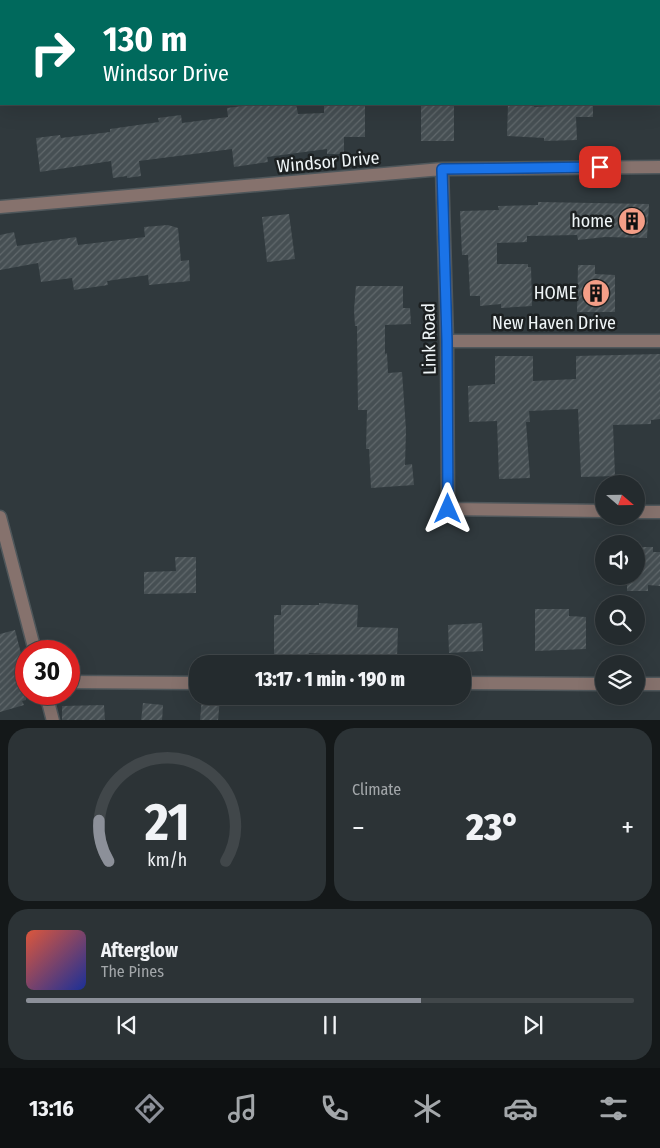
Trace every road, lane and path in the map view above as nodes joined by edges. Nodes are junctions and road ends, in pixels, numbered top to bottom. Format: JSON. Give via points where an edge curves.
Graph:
{"nodes":[{"id":1,"x":660,"y":166,"type":"edge"},
{"id":2,"x":442,"y":169,"type":"junction"},
{"id":3,"x":0,"y":207,"type":"edge"},
{"id":4,"x":447,"y":341,"type":"junction"},
{"id":5,"x":660,"y":341,"type":"edge"},
{"id":6,"x":595,"y":511,"type":"edge"},
{"id":7,"x":645,"y":512,"type":"edge"},
{"id":8,"x":660,"y":512,"type":"edge"},
{"id":9,"x":0,"y":517,"type":"edge"},
{"id":10,"x":32,"y":640,"type":"edge"},
{"id":11,"x":80,"y":682,"type":"edge"},
{"id":12,"x":189,"y":682,"type":"edge"},
{"id":13,"x":471,"y":683,"type":"edge"},
{"id":14,"x":595,"y":684,"type":"edge"},
{"id":15,"x":645,"y":684,"type":"edge"},
{"id":16,"x":660,"y":684,"type":"edge"},
{"id":17,"x":49,"y":705,"type":"edge"},
{"id":18,"x":53,"y":720,"type":"edge"}],
"edges":[{"from":1,"to":2,"type":"street","name":"Windsor Drive"},
{"from":2,"to":3,"type":"street","name":"Windsor Drive"},
{"from":2,"to":4,"type":"street","name":"Link Road"},
{"from":4,"to":5,"type":"street","name":"New Haven Drive"},
{"from":4,"to":6,"type":"street","name":"Link Road","via":[[448,509]]},
{"from":7,"to":8,"type":"street"},
{"from":9,"to":10,"type":"street"},
{"from":11,"to":12,"type":"street"},
{"from":13,"to":14,"type":"street"},
{"from":15,"to":16,"type":"street"},
{"from":17,"to":18,"type":"street"}]}
